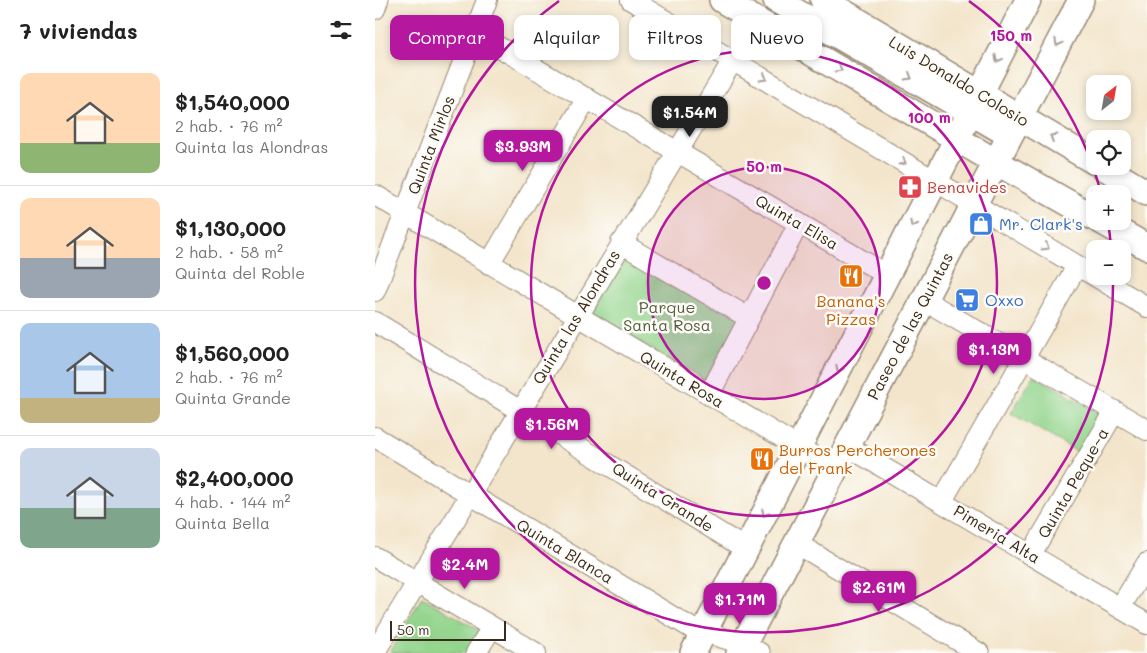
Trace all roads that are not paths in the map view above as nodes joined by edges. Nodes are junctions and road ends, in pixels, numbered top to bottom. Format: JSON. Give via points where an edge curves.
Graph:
{"nodes":[{"id":1,"x":378,"y":0,"type":"edge"},
{"id":2,"x":487,"y":0,"type":"edge"},
{"id":3,"x":631,"y":0,"type":"edge"},
{"id":4,"x":722,"y":0,"type":"edge"},
{"id":5,"x":776,"y":0,"type":"edge"},
{"id":6,"x":823,"y":0,"type":"edge"},
{"id":7,"x":1029,"y":0,"type":"edge"},
{"id":8,"x":1081,"y":0,"type":"edge"},
{"id":9,"x":375,"y":9,"type":"edge"},
{"id":10,"x":482,"y":15,"type":"edge"},
{"id":11,"x":504,"y":50,"type":"edge"},
{"id":12,"x":731,"y":59,"type":"edge"},
{"id":13,"x":465,"y":60,"type":"edge"},
{"id":14,"x":733,"y":60,"type":"joint"},
{"id":15,"x":587,"y":98,"type":"junction"},
{"id":16,"x":975,"y":103,"type":"junction"},
{"id":17,"x":1014,"y":126,"type":"junction"},
{"id":18,"x":956,"y":139,"type":"junction"},
{"id":19,"x":676,"y":151,"type":"junction"},
{"id":20,"x":1086,"y":158,"type":"edge"},
{"id":21,"x":995,"y":162,"type":"junction"},
{"id":22,"x":1117,"y":175,"type":"edge"},
{"id":23,"x":935,"y":181,"type":"junction"},
{"id":24,"x":1147,"y":193,"type":"edge"},
{"id":25,"x":375,"y":195,"type":"edge"},
{"id":26,"x":974,"y":204,"type":"junction"},
{"id":27,"x":1086,"y":213,"type":"edge"},
{"id":28,"x":405,"y":214,"type":"junction"},
{"id":29,"x":799,"y":223,"type":"junction"},
{"id":30,"x":1117,"y":230,"type":"edge"},
{"id":31,"x":621,"y":243,"type":"junction"},
{"id":32,"x":1147,"y":247,"type":"edge"},
{"id":33,"x":489,"y":264,"type":"junction"},
{"id":34,"x":1077,"y":266,"type":"junction"},
{"id":35,"x":887,"y":274,"type":"junction"},
{"id":36,"x":375,"y":291,"type":"edge"},
{"id":37,"x":924,"y":300,"type":"junction"},
{"id":38,"x":1147,"y":308,"type":"edge"},
{"id":39,"x":577,"y":316,"type":"junction"},
{"id":40,"x":749,"y":318,"type":"junction"},
{"id":41,"x":375,"y":322,"type":"edge"},
{"id":42,"x":1024,"y":358,"type":"junction"},
{"id":43,"x":709,"y":395,"type":"junction"},
{"id":44,"x":521,"y":410,"type":"junction"},
{"id":45,"x":1115,"y":411,"type":"junction"},
{"id":46,"x":1147,"y":430,"type":"edge"},
{"id":47,"x":375,"y":437,"type":"edge"},
{"id":48,"x":847,"y":446,"type":"junction"},
{"id":49,"x":798,"y":448,"type":"junction"},
{"id":50,"x":835,"y":470,"type":"junction"},
{"id":51,"x":470,"y":493,"type":"junction"},
{"id":52,"x":941,"y":501,"type":"junction"},
{"id":53,"x":796,"y":543,"type":"junction"},
{"id":54,"x":747,"y":549,"type":"junction"},
{"id":55,"x":1031,"y":554,"type":"junction"},
{"id":56,"x":375,"y":558,"type":"edge"},
{"id":57,"x":1147,"y":563,"type":"edge"},
{"id":58,"x":417,"y":582,"type":"junction"},
{"id":59,"x":1120,"y":608,"type":"junction"},
{"id":60,"x":1147,"y":624,"type":"edge"},
{"id":61,"x":492,"y":627,"type":"junction"},
{"id":62,"x":698,"y":643,"type":"edge"},
{"id":63,"x":747,"y":650,"type":"edge"},
{"id":64,"x":375,"y":652,"type":"edge"},
{"id":65,"x":476,"y":653,"type":"edge"},
{"id":66,"x":536,"y":653,"type":"edge"},
{"id":67,"x":979,"y":653,"type":"edge"}],
"edges":[{"from":1,"to":9,"type":"street"},
{"from":2,"to":10,"type":"street","name":"Quinta Mirlos"},
{"from":3,"to":12,"type":"street"},
{"from":4,"to":18,"type":"main road","one_way":true},
{"from":5,"to":16,"type":"main road","one_way":true},
{"from":6,"to":16,"type":"main road","name":"Luis Donaldo Colosio"},
{"from":7,"to":16,"type":"main road","one_way":true},
{"from":8,"to":17,"type":"main road","name":"Paseo de las Quintas","one_way":true},
{"from":11,"to":15,"type":"street","name":"Quinta Elisa"},
{"from":13,"to":28,"type":"street","name":"Quinta Mirlos"},
{"from":14,"to":19,"type":"street","name":"Quinta las Alondras"},
{"from":14,"to":23,"type":"street","one_way":true},
{"from":15,"to":19,"type":"street","name":"Quinta Elisa"},
{"from":15,"to":33,"type":"street"},
{"from":16,"to":17,"type":"main road","name":"Luis Donaldo Colosio"},
{"from":16,"to":18,"type":"main road"},
{"from":20,"to":17,"type":"main road","name":"Luis Donaldo Colosio","one_way":true},
{"from":17,"to":21,"type":"main road","name":"Paseo de las Quintas"},
{"from":18,"to":21,"type":"main road"},
{"from":18,"to":23,"type":"main road"},
{"from":19,"to":29,"type":"street","name":"Quinta Elisa"},
{"from":19,"to":31,"type":"street","name":"Quinta las Alondras"},
{"from":21,"to":26,"type":"main road","name":"Paseo de las Quintas"},
{"from":21,"to":27,"type":"main road"},
{"from":22,"to":24,"type":"main road"},
{"from":23,"to":26,"type":"street"},
{"from":23,"to":35,"type":"main road","one_way":true},
{"from":25,"to":28,"type":"street","name":"Quinta Rosa"},
{"from":26,"to":34,"type":"street","one_way":true},
{"from":26,"to":37,"type":"main road","name":"Paseo de las Quintas"},
{"from":28,"to":33,"type":"street","name":"Quinta Rosa"},
{"from":28,"to":36,"type":"street","name":"Quinta Mirlos"},
{"from":29,"to":35,"type":"street","name":"Quinta Elisa"},
{"from":29,"to":40,"type":"street"},
{"from":30,"to":32,"type":"main road"},
{"from":31,"to":39,"type":"street","name":"Quinta las Alondras"},
{"from":31,"to":40,"type":"street"},
{"from":33,"to":39,"type":"street","name":"Quinta Rosa"},
{"from":34,"to":38,"type":"street"},
{"from":34,"to":42,"type":"street"},
{"from":35,"to":49,"type":"main road","one_way":true},
{"from":37,"to":42,"type":"street"},
{"from":37,"to":48,"type":"main road","name":"Paseo de las Quintas"},
{"from":39,"to":43,"type":"street","name":"Quinta Rosa"},
{"from":39,"to":44,"type":"street","name":"Quinta las Alondras"},
{"from":40,"to":43,"type":"street"},
{"from":41,"to":44,"type":"street","name":"Quinta Grande"},
{"from":42,"to":45,"type":"street"},
{"from":42,"to":52,"type":"street"},
{"from":43,"to":49,"type":"street","name":"Quinta Rosa"},
{"from":44,"to":51,"type":"street","name":"Quinta las Alondras"},
{"from":44,"to":54,"type":"street","name":"Quinta Grande"},
{"from":45,"to":46,"type":"street"},
{"from":45,"to":55,"type":"street","name":"Quinta Peque~a"},
{"from":47,"to":51,"type":"street","name":"Quinta Blanca"},
{"from":48,"to":50,"type":"main road","name":"Paseo de las Quintas"},
{"from":48,"to":52,"type":"street","name":"Pimeria Alta"},
{"from":49,"to":50,"type":"street","name":"Quinta Rosa"},
{"from":49,"to":54,"type":"main road","one_way":true},
{"from":50,"to":53,"type":"main road","name":"Paseo de las Quintas"},
{"from":51,"to":58,"type":"street","name":"Quinta las Alondras"},
{"from":51,"to":62,"type":"street","name":"Quinta Blanca","via":[[693,629]]},
{"from":52,"to":55,"type":"street","name":"Pimeria Alta"},
{"from":53,"to":63,"type":"main road","name":"Paseo de las Quintas"},
{"from":53,"to":67,"type":"street"},
{"from":54,"to":62,"type":"main road"},
{"from":55,"to":59,"type":"street","name":"Pimeria Alta"},
{"from":56,"to":58,"type":"street"},
{"from":57,"to":59,"type":"street"},
{"from":58,"to":61,"type":"street"},
{"from":58,"to":64,"type":"street","name":"Quinta las Alondras"},
{"from":59,"to":60,"type":"street","name":"Pimeria Alta"},
{"from":61,"to":65,"type":"street"},
{"from":61,"to":66,"type":"street"},
{"from":62,"to":63,"type":"street","name":"Quinta Blanca"}]}
